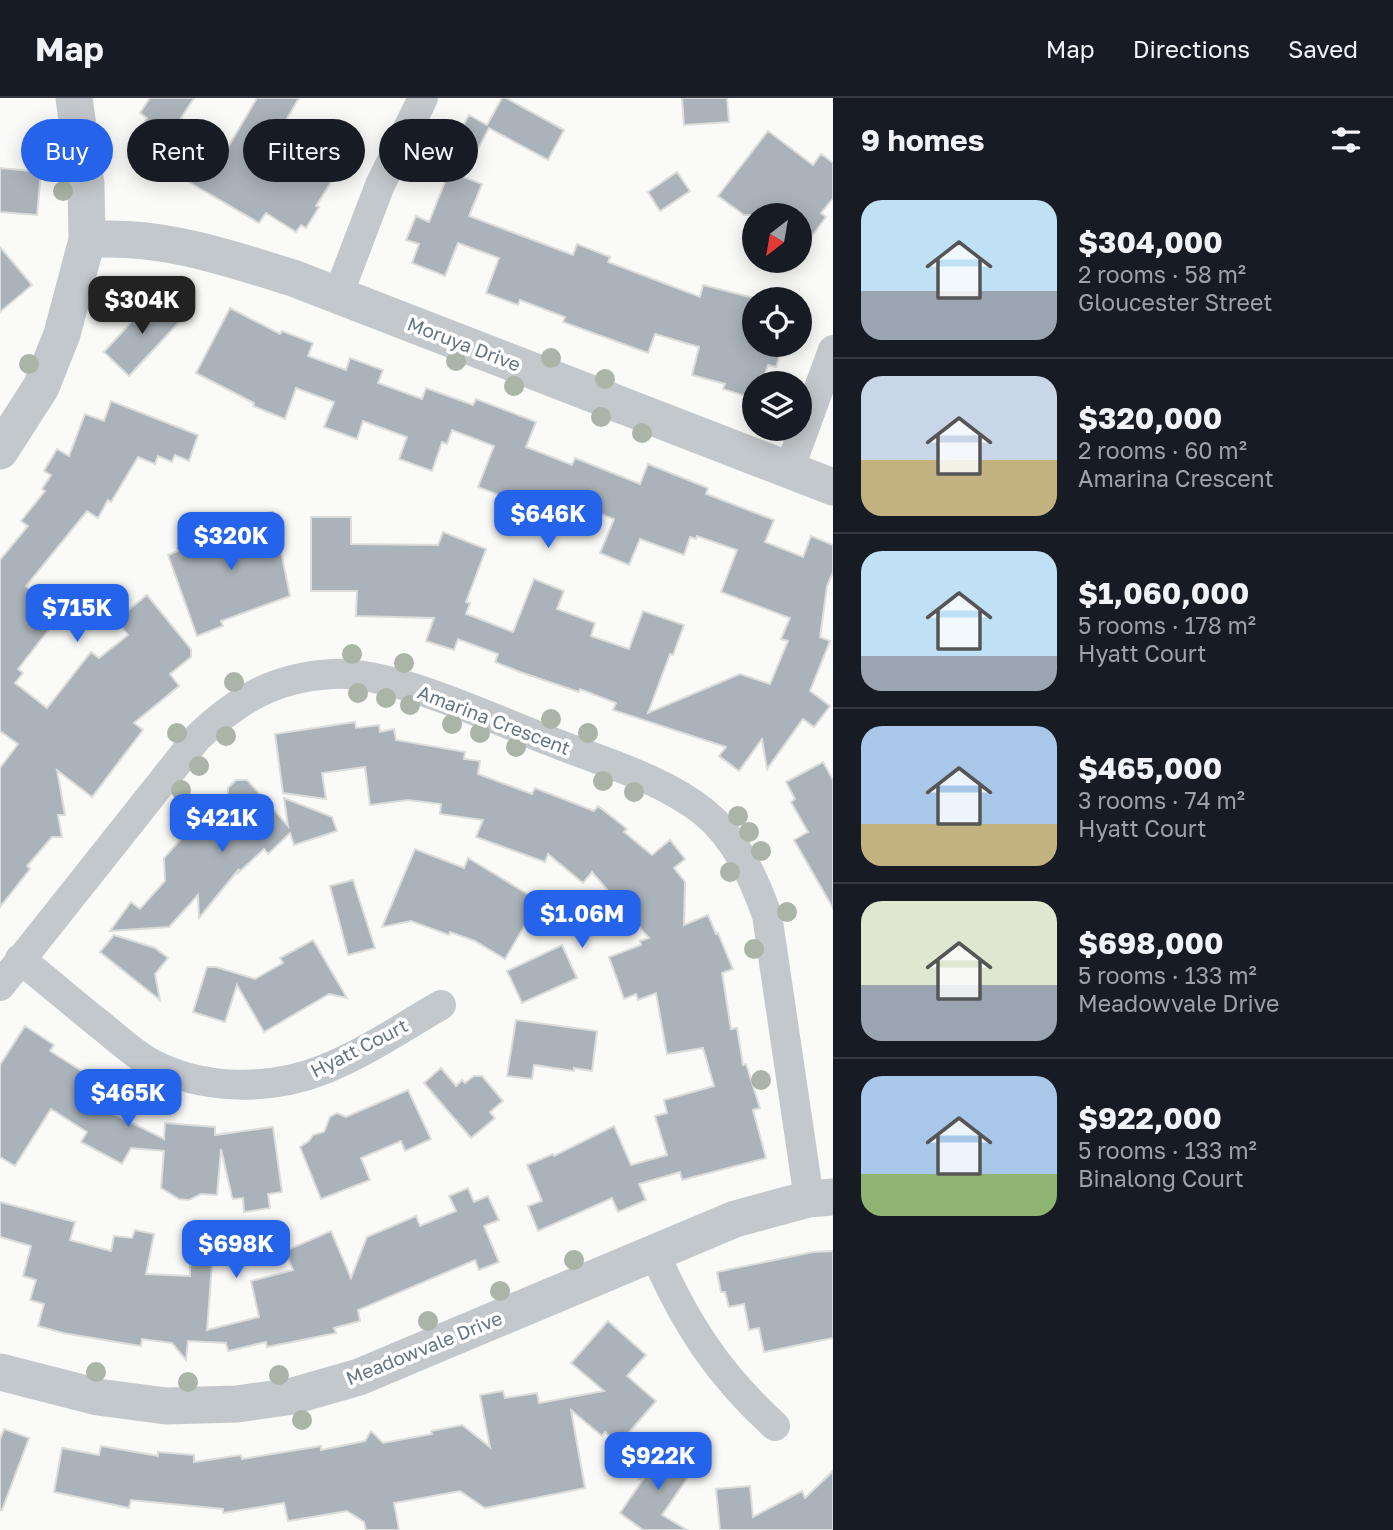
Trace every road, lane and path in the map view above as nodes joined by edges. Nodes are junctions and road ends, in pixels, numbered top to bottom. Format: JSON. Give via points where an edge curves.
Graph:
{"nodes":[{"id":1,"x":74,"y":98,"type":"edge"},
{"id":2,"x":424,"y":98,"type":"edge"},
{"id":3,"x":86,"y":240,"type":"junction"},
{"id":4,"x":338,"y":295,"type":"junction"},
{"id":5,"x":833,"y":350,"type":"edge"},
{"id":6,"x":0,"y":451,"type":"edge"},
{"id":7,"x":789,"y":470,"type":"junction"},
{"id":8,"x":833,"y":488,"type":"edge"},
{"id":9,"x":20,"y":959,"type":"junction"},
{"id":10,"x":0,"y":986,"type":"edge"},
{"id":11,"x":441,"y":1005,"type":"dead end"},
{"id":12,"x":821,"y":1198,"type":"edge"},
{"id":13,"x":654,"y":1252,"type":"junction"},
{"id":14,"x":0,"y":1372,"type":"edge"},
{"id":15,"x":775,"y":1426,"type":"dead end"}],
"edges":[{"from":1,"to":3,"type":"street","via":[[86,184]]},
{"from":2,"to":4,"type":"street","via":[[380,185]]},
{"from":3,"to":4,"type":"street","name":"Moruya Drive","via":[[118,238],[206,250]]},
{"from":3,"to":6,"type":"street","via":[[62,334],[41,387]]},
{"from":4,"to":7,"type":"street","name":"Moruya Drive"},
{"from":5,"to":7,"type":"street"},
{"from":7,"to":8,"type":"street","name":"Moruya Drive"},
{"from":9,"to":10,"type":"street","name":"Amarina Crescent"},
{"from":9,"to":11,"type":"street","name":"Hyatt Court","via":[[149,1062],[214,1082],[246,1085],[301,1078],[355,1054]]},
{"from":9,"to":12,"type":"street","name":"Amarina Crescent","via":[[197,738],[245,698],[272,686],[334,674],[419,691],[640,775],[706,814],[730,840],[752,874],[767,915]]},
{"from":12,"to":13,"type":"street","name":"Meadowvale Drive","via":[[735,1219]]},
{"from":13,"to":14,"type":"street","name":"Meadowvale Drive","via":[[359,1377],[293,1396],[237,1404],[166,1406],[98,1397]]},
{"from":13,"to":15,"type":"street","via":[[678,1306],[707,1352],[743,1397]]}]}
